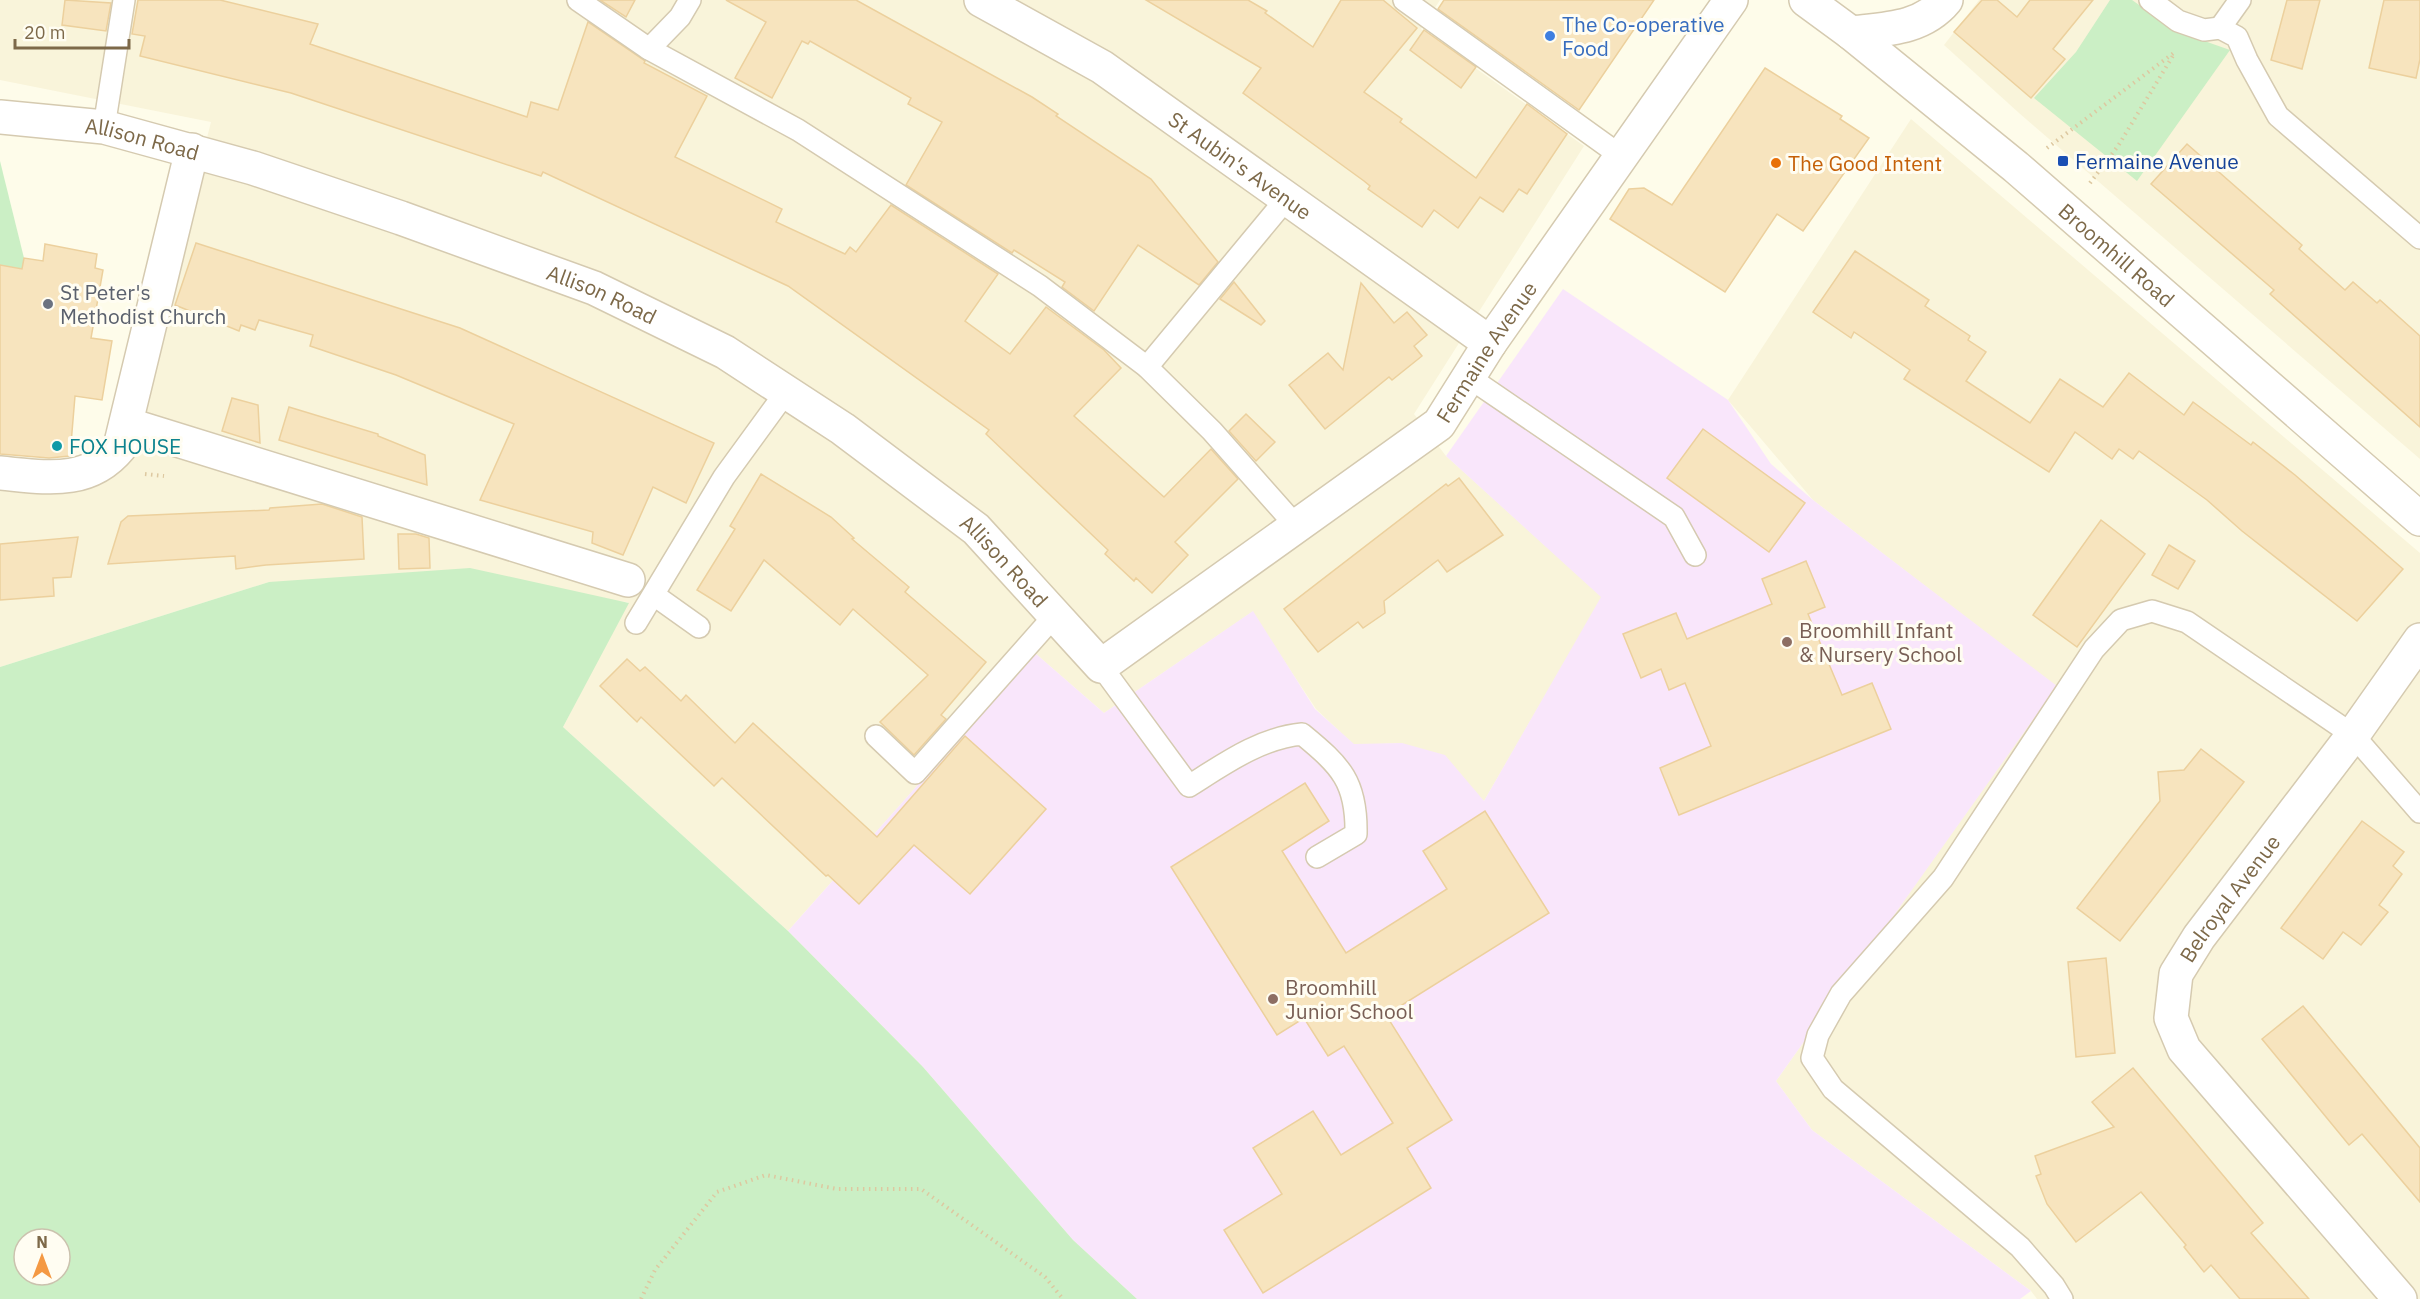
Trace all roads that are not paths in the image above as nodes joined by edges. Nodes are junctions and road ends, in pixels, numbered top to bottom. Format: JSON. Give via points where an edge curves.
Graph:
{"nodes":[{"id":1,"x":124,"y":0,"type":"edge"},
{"id":2,"x":578,"y":0,"type":"edge"},
{"id":3,"x":690,"y":0,"type":"edge"},
{"id":4,"x":981,"y":0,"type":"edge"},
{"id":5,"x":1404,"y":0,"type":"edge"},
{"id":6,"x":1731,"y":0,"type":"edge"},
{"id":7,"x":1806,"y":0,"type":"edge"},
{"id":8,"x":1946,"y":0,"type":"edge"},
{"id":9,"x":2150,"y":0,"type":"edge"},
{"id":10,"x":2240,"y":0,"type":"edge"},
{"id":11,"x":2212,"y":29,"type":"junction"},
{"id":12,"x":1851,"y":33,"type":"junction"},
{"id":13,"x":649,"y":49,"type":"junction"},
{"id":14,"x":0,"y":117,"type":"edge"},
{"id":15,"x":104,"y":127,"type":"junction"},
{"id":16,"x":192,"y":150,"type":"junction"},
{"id":17,"x":1621,"y":156,"type":"junction"},
{"id":18,"x":1287,"y":198,"type":"junction"},
{"id":19,"x":2420,"y":238,"type":"edge"},
{"id":20,"x":1490,"y":343,"type":"junction"},
{"id":21,"x":1147,"y":367,"type":"junction"},
{"id":22,"x":1470,"y":378,"type":"junction"},
{"id":23,"x":786,"y":392,"type":"junction"},
{"id":24,"x":126,"y":424,"type":"junction"},
{"id":25,"x":0,"y":473,"type":"edge"},
{"id":26,"x":2420,"y":519,"type":"edge"},
{"id":27,"x":1297,"y":527,"type":"junction"},
{"id":28,"x":1695,"y":555,"type":"dead end"},
{"id":29,"x":641,"y":587,"type":"junction"},
{"id":30,"x":1055,"y":615,"type":"junction"},
{"id":31,"x":636,"y":623,"type":"dead end"},
{"id":32,"x":699,"y":627,"type":"dead end"},
{"id":33,"x":2420,"y":640,"type":"edge"},
{"id":34,"x":1101,"y":666,"type":"junction"},
{"id":35,"x":2353,"y":735,"type":"junction"},
{"id":36,"x":876,"y":736,"type":"dead end"},
{"id":37,"x":2420,"y":812,"type":"edge"},
{"id":38,"x":1317,"y":856,"type":"dead end"},
{"id":39,"x":2061,"y":1299,"type":"edge"},
{"id":40,"x":2400,"y":1299,"type":"edge"}],
"edges":[{"from":1,"to":15,"type":"lane"},
{"from":2,"to":13,"type":"lane"},
{"from":3,"to":13,"type":"lane","via":[[680,17]]},
{"from":4,"to":18,"type":"street","name":"St Aubin's Avenue","via":[[1102,67]]},
{"from":5,"to":17,"type":"lane"},
{"from":6,"to":17,"type":"street","name":"Fermaine Avenue"},
{"from":7,"to":12,"type":"street","name":"Broomhill Road"},
{"from":8,"to":12,"type":"street","via":[[1920,21],[1901,28]]},
{"from":9,"to":11,"type":"lane","via":[[2178,21]]},
{"from":10,"to":11,"type":"lane"},
{"from":11,"to":19,"type":"lane","via":[[2237,37],[2278,116]]},
{"from":12,"to":26,"type":"street","name":"Broomhill Road","via":[[2016,167]]},
{"from":13,"to":21,"type":"lane","via":[[798,130],[1040,286]]},
{"from":14,"to":15,"type":"street","name":"Allison Road"},
{"from":15,"to":16,"type":"street","name":"Allison Road"},
{"from":16,"to":23,"type":"street","name":"Allison Road","via":[[401,218],[594,288],[725,352]]},
{"from":16,"to":24,"type":"street"},
{"from":17,"to":20,"type":"street","name":"Fermaine Avenue"},
{"from":18,"to":20,"type":"street","name":"St Aubin's Avenue"},
{"from":18,"to":21,"type":"lane"},
{"from":20,"to":22,"type":"street","name":"Fermaine Avenue"},
{"from":21,"to":27,"type":"lane","via":[[1212,431]]},
{"from":22,"to":27,"type":"street","name":"Fermaine Avenue","via":[[1439,424]]},
{"from":22,"to":28,"type":"lane","via":[[1674,517]]},
{"from":23,"to":29,"type":"lane"},
{"from":23,"to":30,"type":"street","name":"Allison Road","via":[[843,429],[976,529]]},
{"from":24,"to":25,"type":"street","via":[[120,447],[109,461],[81,474],[51,477]]},
{"from":24,"to":29,"type":"street"},
{"from":27,"to":34,"type":"street","name":"Fermaine Avenue"},
{"from":29,"to":31,"type":"lane"},
{"from":29,"to":32,"type":"lane"},
{"from":30,"to":34,"type":"street","name":"Allison Road"},
{"from":30,"to":36,"type":"lane","via":[[915,772]]},
{"from":33,"to":35,"type":"street","name":"Belroyal Avenue"},
{"from":34,"to":38,"type":"lane","via":[[1189,786],[1244,752],[1288,736],[1302,734],[1329,756],[1348,782],[1357,807],[1356,834]]},
{"from":35,"to":37,"type":"lane"},
{"from":35,"to":39,"type":"lane","via":[[2187,622],[2152,611],[2121,620],[2094,649],[1943,878],[1841,994],[1818,1035],[1812,1058],[1833,1089],[2020,1247]]},
{"from":35,"to":40,"type":"street","name":"Belroyal Avenue","via":[[2199,937],[2176,974],[2171,1018],[2184,1049]]}]}
